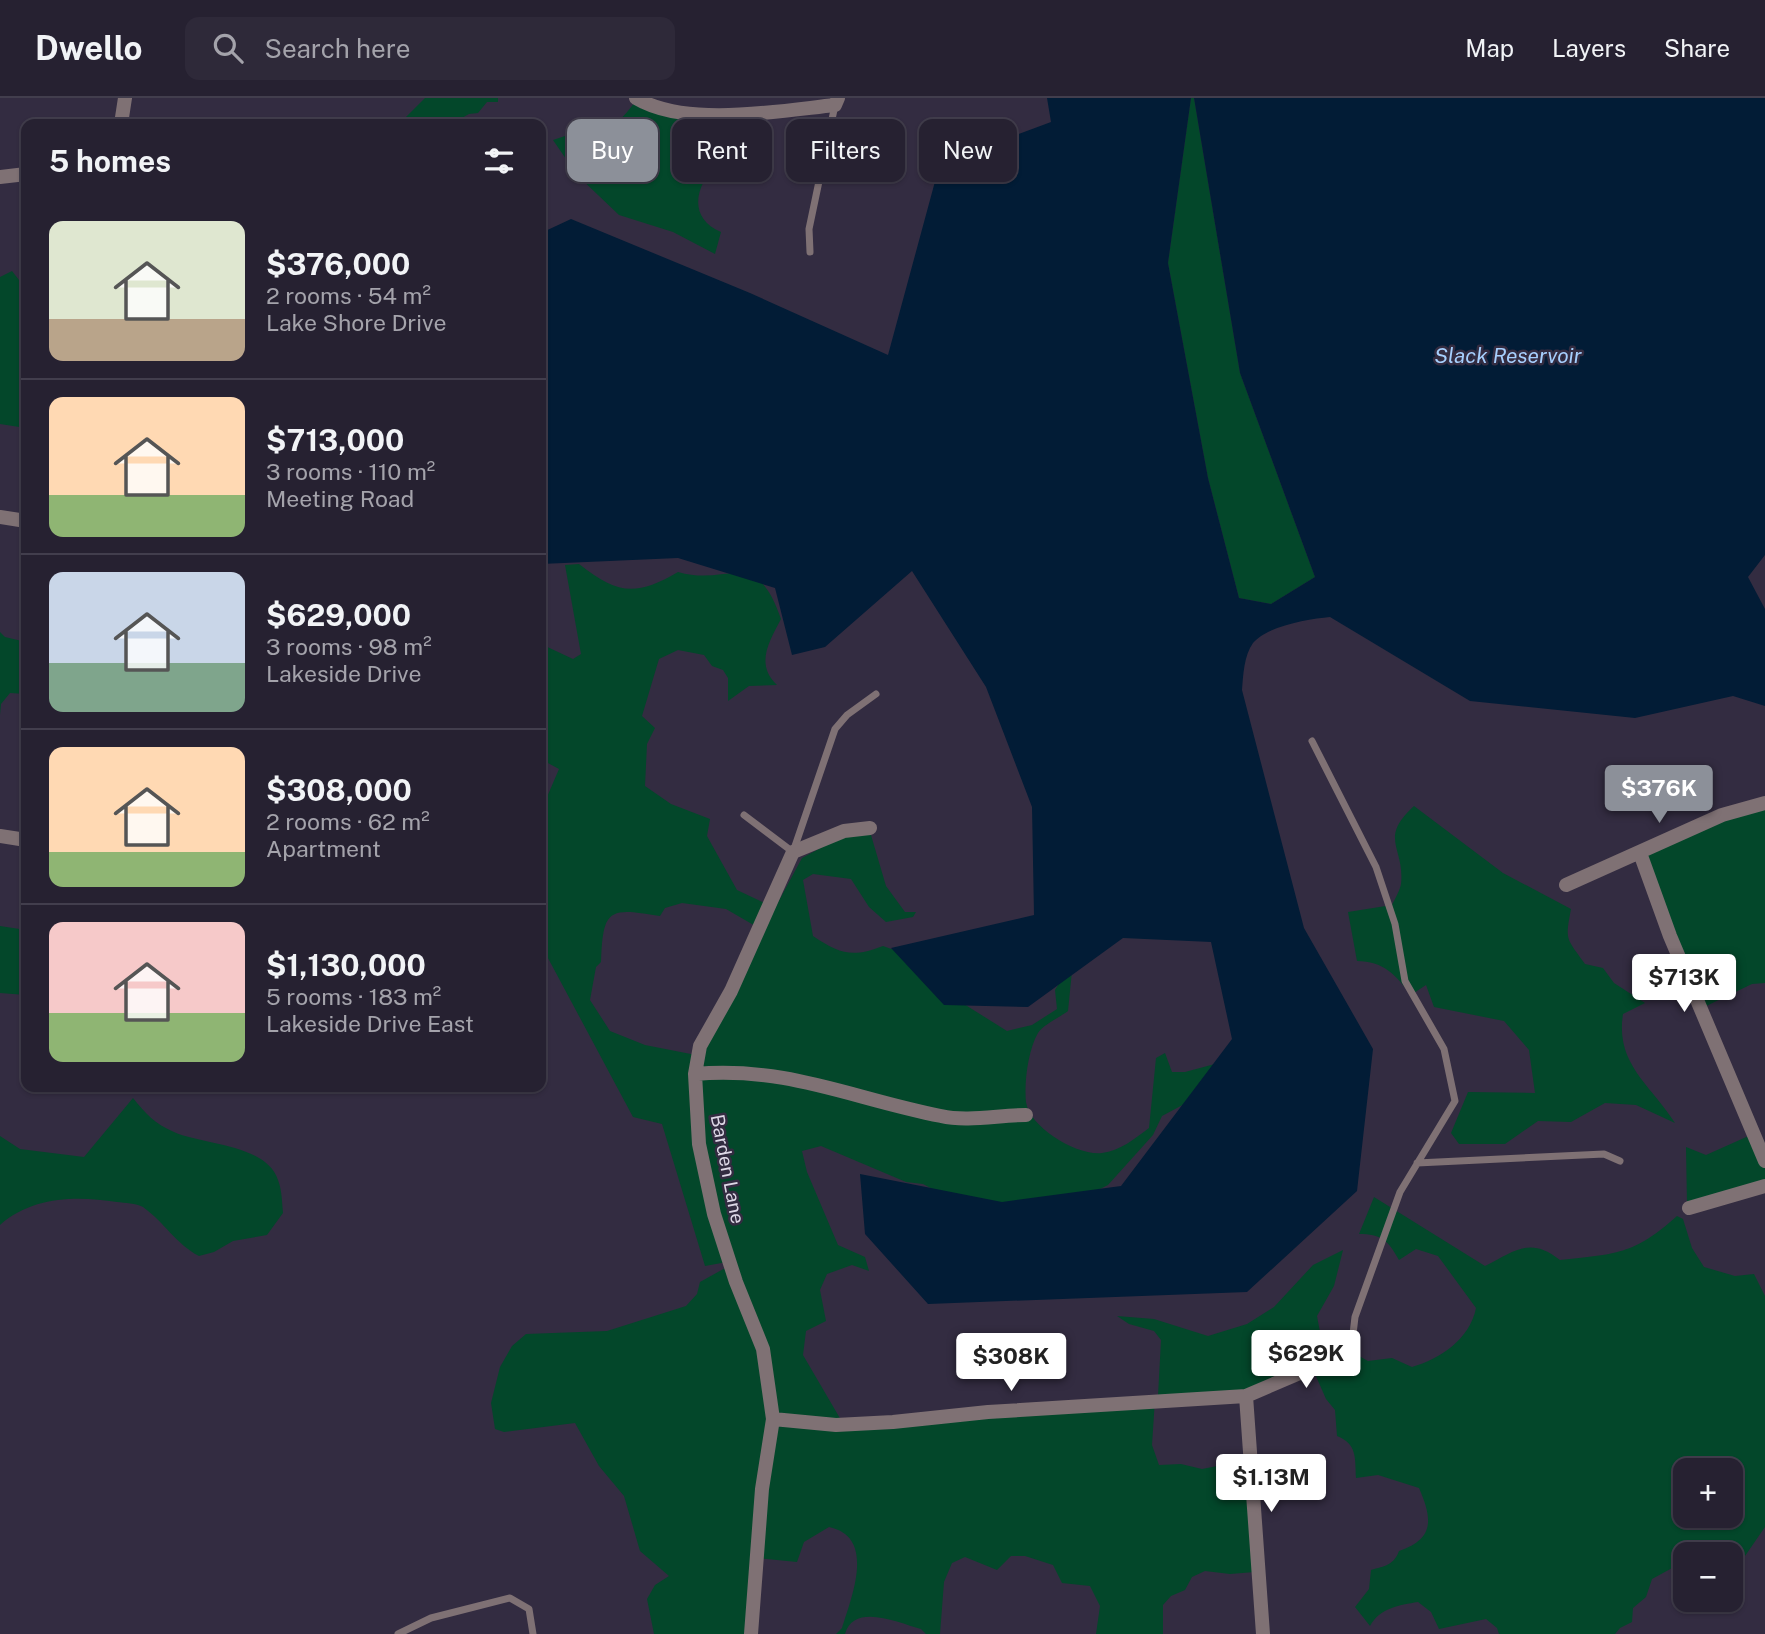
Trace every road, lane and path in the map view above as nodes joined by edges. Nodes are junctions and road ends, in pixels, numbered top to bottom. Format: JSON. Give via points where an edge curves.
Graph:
{"nodes":[{"id":1,"x":125,"y":98,"type":"edge"},
{"id":2,"x":636,"y":98,"type":"edge"},
{"id":3,"x":836,"y":101,"type":"edge"},
{"id":4,"x":122,"y":119,"type":"edge"},
{"id":5,"x":21,"y":175,"type":"edge"},
{"id":6,"x":0,"y":177,"type":"edge"},
{"id":7,"x":810,"y":252,"type":"dead end"},
{"id":8,"x":0,"y":517,"type":"edge"},
{"id":9,"x":21,"y":520,"type":"edge"},
{"id":10,"x":876,"y":694,"type":"dead end"},
{"id":11,"x":1312,"y":741,"type":"dead end"},
{"id":12,"x":1765,"y":803,"type":"edge"},
{"id":13,"x":744,"y":815,"type":"dead end"},
{"id":14,"x":870,"y":828,"type":"dead end"},
{"id":15,"x":0,"y":836,"type":"edge"},
{"id":16,"x":21,"y":839,"type":"edge"},
{"id":17,"x":793,"y":852,"type":"junction"},
{"id":18,"x":1640,"y":853,"type":"junction"},
{"id":19,"x":1566,"y":884,"type":"dead end"},
{"id":20,"x":695,"y":1074,"type":"junction"},
{"id":21,"x":1026,"y":1115,"type":"dead end"},
{"id":22,"x":1765,"y":1160,"type":"edge"},
{"id":23,"x":1620,"y":1161,"type":"dead end"},
{"id":24,"x":1417,"y":1163,"type":"junction"},
{"id":25,"x":1765,"y":1186,"type":"edge"},
{"id":26,"x":1689,"y":1208,"type":"dead end"},
{"id":27,"x":1351,"y":1351,"type":"joint"},
{"id":28,"x":1246,"y":1396,"type":"junction"},
{"id":29,"x":773,"y":1419,"type":"junction"},
{"id":30,"x":398,"y":1634,"type":"edge"},
{"id":31,"x":533,"y":1634,"type":"edge"},
{"id":32,"x":751,"y":1634,"type":"edge"},
{"id":33,"x":1263,"y":1634,"type":"edge"}],
"edges":[{"from":1,"to":4,"type":"street"},
{"from":2,"to":3,"type":"street","via":[[688,114],[745,114]]},
{"from":3,"to":7,"type":"lane","via":[[809,229]]},
{"from":5,"to":6,"type":"street"},
{"from":8,"to":9,"type":"street"},
{"from":10,"to":17,"type":"lane","via":[[835,729]]},
{"from":11,"to":24,"type":"lane","via":[[1376,867],[1395,924],[1405,981],[1444,1049],[1455,1101]]},
{"from":12,"to":18,"type":"street","via":[[1722,815]]},
{"from":13,"to":17,"type":"lane"},
{"from":14,"to":17,"type":"street","via":[[844,831]]},
{"from":15,"to":16,"type":"street"},
{"from":17,"to":20,"type":"street","name":"Barden Lane","via":[[731,991],[700,1046]]},
{"from":18,"to":19,"type":"street"},
{"from":18,"to":22,"type":"street","via":[[1670,936]]},
{"from":20,"to":21,"type":"street","via":[[730,1071],[799,1079],[944,1117]]},
{"from":20,"to":29,"type":"street","name":"Barden Lane","via":[[699,1144],[714,1214],[763,1349]]},
{"from":23,"to":24,"type":"lane","via":[[1604,1154]]},
{"from":24,"to":27,"type":"lane","via":[[1400,1192],[1355,1317]]},
{"from":25,"to":26,"type":"street"},
{"from":27,"to":28,"type":"street"},
{"from":28,"to":29,"type":"street","via":[[836,1425]]},
{"from":28,"to":33,"type":"street"},
{"from":29,"to":32,"type":"street","name":"Barden Lane","via":[[762,1489]]},
{"from":30,"to":31,"type":"lane","via":[[431,1618],[510,1598],[529,1609]]}]}
